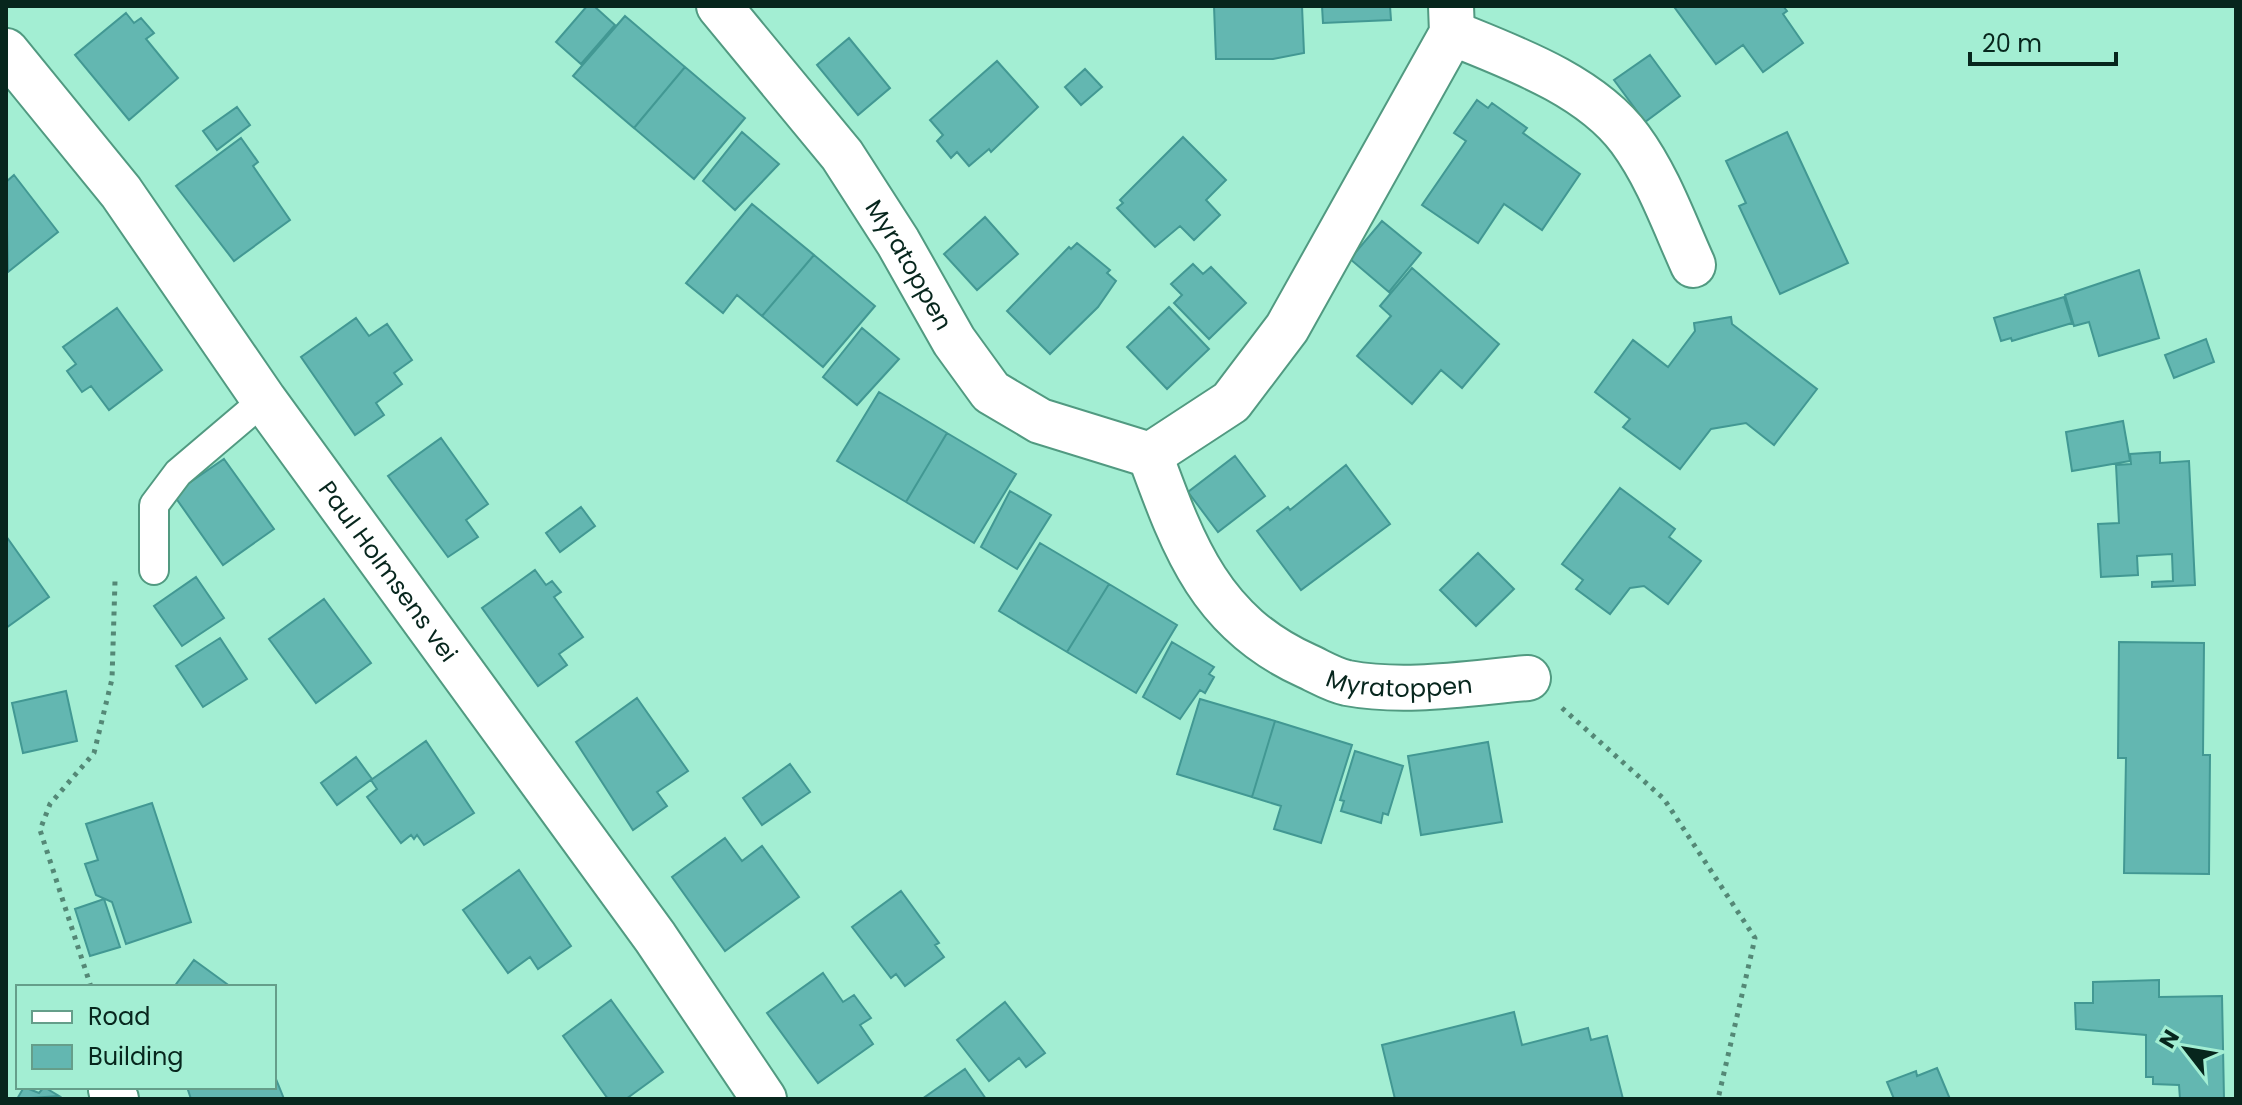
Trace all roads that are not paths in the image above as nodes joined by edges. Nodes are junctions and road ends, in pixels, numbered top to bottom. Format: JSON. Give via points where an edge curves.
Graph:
{"nodes":[{"id":1,"x":719,"y":6,"type":"edge"},
{"id":2,"x":1452,"y":20,"type":"edge"},
{"id":3,"x":6,"y":51,"type":"edge"},
{"id":4,"x":1693,"y":265,"type":"dead end"},
{"id":5,"x":264,"y":400,"type":"junction"},
{"id":6,"x":1150,"y":455,"type":"junction"},
{"id":7,"x":154,"y":570,"type":"dead end"},
{"id":8,"x":1528,"y":678,"type":"road end"},
{"id":9,"x":764,"y":1099,"type":"edge"}],
"edges":[{"from":1,"to":6,"type":"street","name":"Myratoppen","via":[[842,155],[954,341],[991,392],[1040,421]]},
{"from":2,"to":4,"type":"street","via":[[1574,88],[1629,137],[1657,183]]},
{"from":2,"to":6,"type":"street","via":[[1287,328],[1231,402]]},
{"from":3,"to":5,"type":"street","name":"Paul Holmsens vei","via":[[121,192]]},
{"from":5,"to":7,"type":"lane","via":[[178,473],[154,505]]},
{"from":5,"to":9,"type":"street","name":"Paul Holmsens vei","via":[[655,937]]},
{"from":6,"to":8,"type":"street","name":"Myratoppen","via":[[1182,541],[1224,609],[1282,655],[1344,683],[1403,688]]}]}
